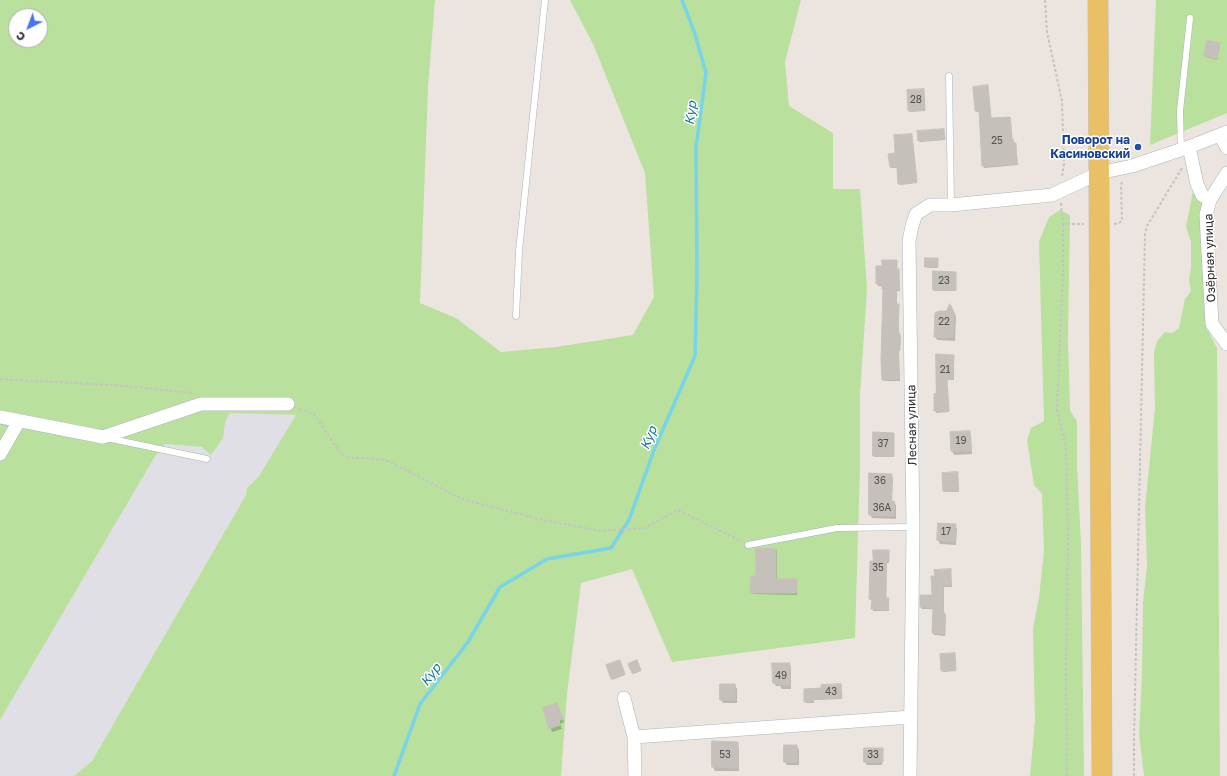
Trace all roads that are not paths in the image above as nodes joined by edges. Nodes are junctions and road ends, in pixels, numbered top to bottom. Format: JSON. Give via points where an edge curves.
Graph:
{"nodes":[{"id":1,"x":545,"y":0,"type":"edge"},
{"id":2,"x":1098,"y":0,"type":"edge"},
{"id":3,"x":1190,"y":18,"type":"dead end"},
{"id":4,"x":949,"y":76,"type":"dead end"},
{"id":5,"x":1224,"y":133,"type":"edge"},
{"id":6,"x":1227,"y":148,"type":"edge"},
{"id":7,"x":1187,"y":150,"type":"junction"},
{"id":8,"x":1099,"y":173,"type":"junction"},
{"id":9,"x":1227,"y":173,"type":"edge"},
{"id":10,"x":1210,"y":200,"type":"junction"},
{"id":11,"x":951,"y":204,"type":"junction"},
{"id":12,"x":516,"y":316,"type":"dead end"},
{"id":13,"x":1227,"y":344,"type":"edge"},
{"id":14,"x":288,"y":404,"type":"road end"},
{"id":15,"x":0,"y":417,"type":"edge"},
{"id":16,"x":19,"y":421,"type":"junction"},
{"id":17,"x":103,"y":437,"type":"junction"},
{"id":18,"x":0,"y":454,"type":"edge"},
{"id":19,"x":207,"y":459,"type":"dead end"},
{"id":20,"x":913,"y":527,"type":"junction"},
{"id":21,"x":748,"y":545,"type":"road end"},
{"id":22,"x":624,"y":698,"type":"dead end"},
{"id":23,"x":911,"y":717,"type":"junction"},
{"id":24,"x":634,"y":737,"type":"junction"},
{"id":25,"x":635,"y":776,"type":"edge"},
{"id":26,"x":910,"y":776,"type":"edge"},
{"id":27,"x":1102,"y":776,"type":"edge"}],
"edges":[{"from":1,"to":12,"type":"lane","via":[[518,251]]},
{"from":2,"to":8,"type":"main road"},
{"from":3,"to":7,"type":"lane","via":[[1180,111]]},
{"from":4,"to":11,"type":"lane"},
{"from":5,"to":6,"type":"street"},
{"from":5,"to":7,"type":"street"},
{"from":7,"to":8,"type":"street"},
{"from":7,"to":10,"type":"street","via":[[1202,195]]},
{"from":8,"to":11,"type":"street","name":"Лесная улица","via":[[1056,193]]},
{"from":8,"to":27,"type":"main road"},
{"from":9,"to":10,"type":"street","name":"Озёрная улица"},
{"from":10,"to":13,"type":"street","name":"Озёрная улица","via":[[1206,215],[1212,324]]},
{"from":11,"to":20,"type":"street","name":"Лесная улица","via":[[930,205],[916,214],[909,241]]},
{"from":14,"to":17,"type":"street","via":[[201,404]]},
{"from":15,"to":16,"type":"street"},
{"from":16,"to":17,"type":"street"},
{"from":16,"to":18,"type":"street"},
{"from":17,"to":19,"type":"lane"},
{"from":20,"to":21,"type":"lane","via":[[837,528]]},
{"from":20,"to":23,"type":"street","name":"Лесная улица"},
{"from":22,"to":24,"type":"street"},
{"from":23,"to":24,"type":"street"},
{"from":23,"to":26,"type":"street","name":"Лесная улица"},
{"from":24,"to":25,"type":"street"}]}
